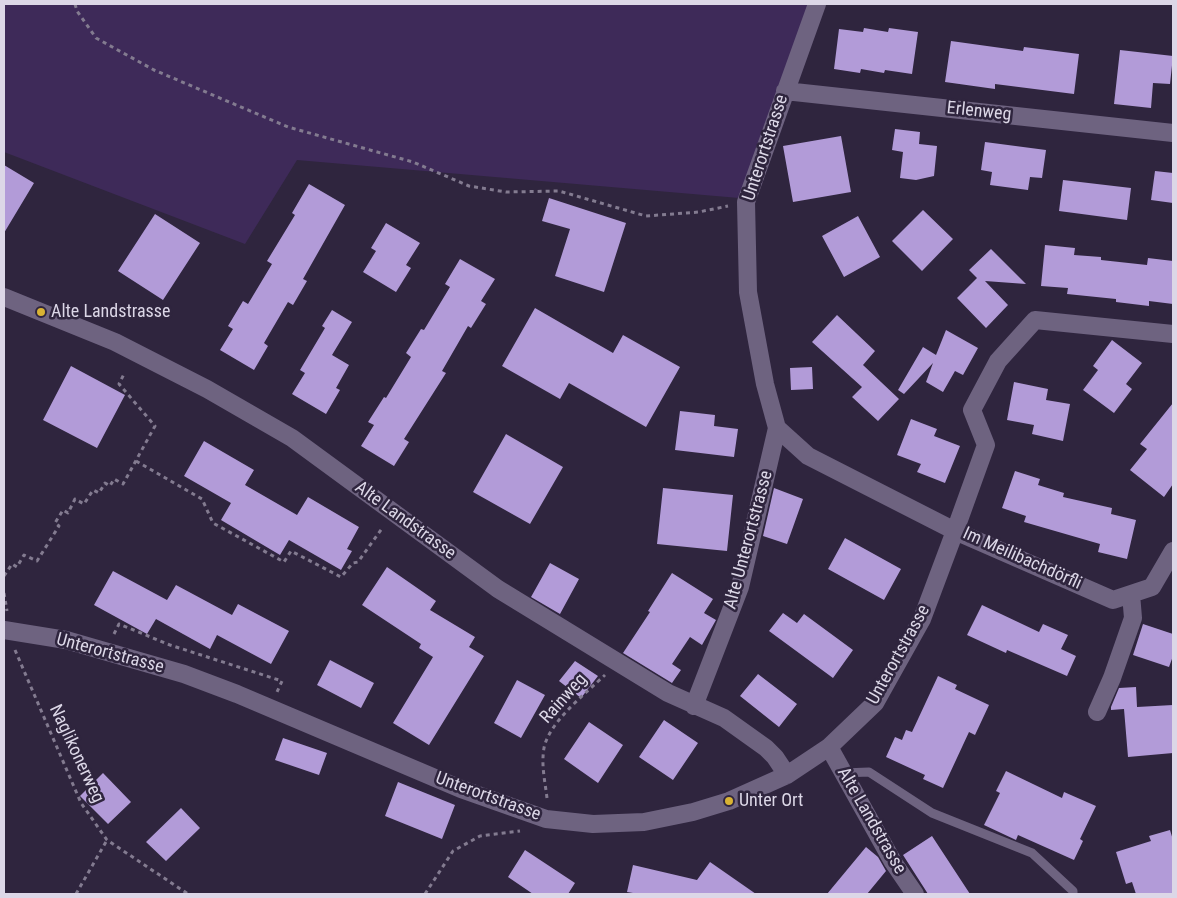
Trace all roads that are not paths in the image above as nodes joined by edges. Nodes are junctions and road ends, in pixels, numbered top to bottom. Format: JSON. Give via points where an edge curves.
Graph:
{"nodes":[{"id":1,"x":817,"y":4,"type":"edge"},
{"id":2,"x":786,"y":91,"type":"junction"},
{"id":3,"x":1173,"y":133,"type":"edge"},
{"id":4,"x":4,"y":299,"type":"edge"},
{"id":5,"x":1173,"y":334,"type":"edge"},
{"id":6,"x":777,"y":428,"type":"junction"},
{"id":7,"x":955,"y":531,"type":"junction"},
{"id":8,"x":1173,"y":551,"type":"edge"},
{"id":9,"x":1131,"y":594,"type":"junction"},
{"id":10,"x":8,"y":636,"type":"edge"},
{"id":11,"x":694,"y":706,"type":"junction"},
{"id":12,"x":1097,"y":712,"type":"dead end"},
{"id":13,"x":829,"y":747,"type":"junction"},
{"id":14,"x":843,"y":772,"type":"junction"},
{"id":15,"x":787,"y":775,"type":"junction"},
{"id":16,"x":915,"y":894,"type":"edge"},
{"id":17,"x":1073,"y":894,"type":"edge"}],
"edges":[{"from":1,"to":2,"type":"street","name":"Unterortstrasse"},
{"from":2,"to":3,"type":"street","name":"Erlenweg"},
{"from":2,"to":6,"type":"street","name":"Unterortstrasse","via":[[746,202],[748,292]]},
{"from":4,"to":11,"type":"street","name":"Alte Landstrasse","via":[[115,342],[207,388],[292,438],[498,589]]},
{"from":5,"to":7,"type":"street","name":"Im Meilibachdörfli","via":[[1035,320],[998,361],[972,410],[986,445]]},
{"from":6,"to":7,"type":"street","via":[[808,456]]},
{"from":6,"to":11,"type":"street","name":"Alte Unterortstrasse","via":[[740,587]]},
{"from":7,"to":9,"type":"street","name":"Im Meilibachdörfli","via":[[1113,600]]},
{"from":7,"to":13,"type":"street","name":"Unterortstrasse","via":[[922,619],[875,703]]},
{"from":8,"to":9,"type":"street","name":"Im Meilibachdörfli","via":[[1152,587]]},
{"from":9,"to":12,"type":"street","via":[[1133,618]]},
{"from":10,"to":15,"type":"street","name":"Unterortstrasse","via":[[66,640],[184,674],[461,789],[546,819],[593,824],[644,822],[729,801]]},
{"from":11,"to":15,"type":"street","name":"Alte Landstrasse","via":[[724,718],[766,748]]},
{"from":13,"to":14,"type":"street","name":"Alte Landstrasse"},
{"from":13,"to":15,"type":"street","name":"Unterortstrasse"},
{"from":14,"to":16,"type":"street","name":"Alte Landstrasse","via":[[893,862]]},
{"from":14,"to":17,"type":"lane","via":[[869,772],[932,813],[1032,853]]}]}
